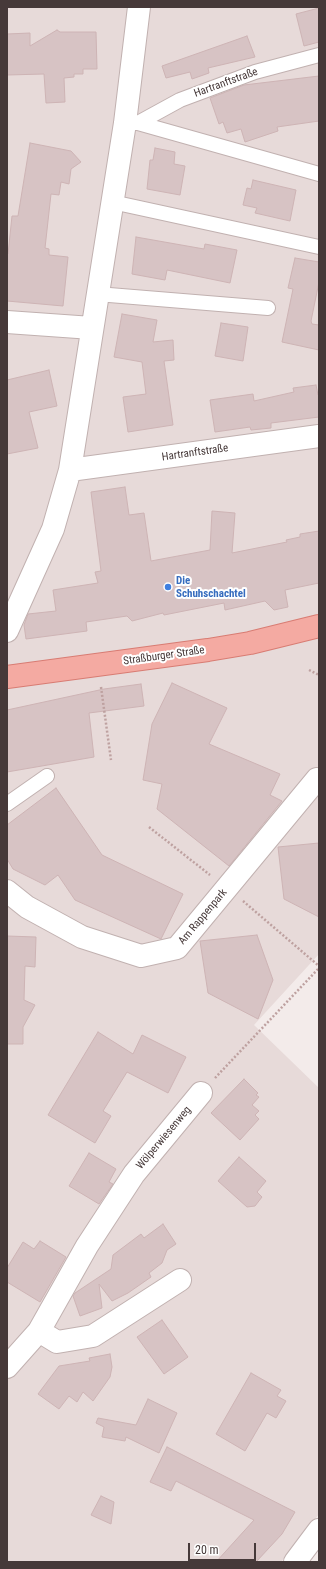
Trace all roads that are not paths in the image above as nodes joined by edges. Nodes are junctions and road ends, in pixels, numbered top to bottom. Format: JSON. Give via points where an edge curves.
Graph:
{"nodes":[{"id":1,"x":140,"y":7,"type":"edge"},
{"id":2,"x":319,"y":55,"type":"edge"},
{"id":3,"x":132,"y":123,"type":"junction"},
{"id":4,"x":319,"y":174,"type":"edge"},
{"id":5,"x":112,"y":202,"type":"junction"},
{"id":6,"x":319,"y":247,"type":"edge"},
{"id":7,"x":97,"y":294,"type":"junction"},
{"id":8,"x":268,"y":308,"type":"dead end"},
{"id":9,"x":7,"y":322,"type":"edge"},
{"id":10,"x":92,"y":328,"type":"junction"},
{"id":11,"x":319,"y":436,"type":"edge"},
{"id":12,"x":70,"y":470,"type":"junction"},
{"id":13,"x":319,"y":626,"type":"edge"},
{"id":14,"x":7,"y":631,"type":"edge"},
{"id":15,"x":7,"y":678,"type":"edge"},
{"id":16,"x":47,"y":776,"type":"dead end"},
{"id":17,"x":317,"y":779,"type":"dead end"},
{"id":18,"x":7,"y":804,"type":"edge"},
{"id":19,"x":7,"y":892,"type":"edge"},
{"id":20,"x":201,"y":1093,"type":"road end"},
{"id":21,"x":180,"y":1280,"type":"dead end"},
{"id":22,"x":39,"y":1331,"type":"junction"},
{"id":23,"x":7,"y":1367,"type":"edge"},
{"id":24,"x":319,"y":1530,"type":"edge"},
{"id":25,"x":295,"y":1562,"type":"edge"}],
"edges":[{"from":1,"to":3,"type":"street"},
{"from":2,"to":3,"type":"lane","name":"Hartranftstraße","via":[[255,72],[180,100]]},
{"from":3,"to":4,"type":"lane"},
{"from":3,"to":5,"type":"street"},
{"from":5,"to":6,"type":"lane"},
{"from":5,"to":7,"type":"street"},
{"from":7,"to":8,"type":"lane"},
{"from":7,"to":10,"type":"street"},
{"from":9,"to":10,"type":"street"},
{"from":10,"to":12,"type":"street"},
{"from":11,"to":12,"type":"street","name":"Hartranftstraße"},
{"from":12,"to":14,"type":"street","via":[[53,529]]},
{"from":13,"to":15,"type":"main road","name":"Straßburger Straße","via":[[250,644]]},
{"from":16,"to":18,"type":"lane"},
{"from":17,"to":19,"type":"street","name":"Am Rappenpark","via":[[177,948],[141,956],[82,937],[27,907]]},
{"from":20,"to":22,"type":"street","name":"Wölperwiesenweg","via":[[134,1174],[87,1246]]},
{"from":21,"to":22,"type":"street","via":[[93,1336],[57,1342]]},
{"from":22,"to":23,"type":"street","name":"Wölperwiesenweg"},
{"from":24,"to":25,"type":"street"}]}
